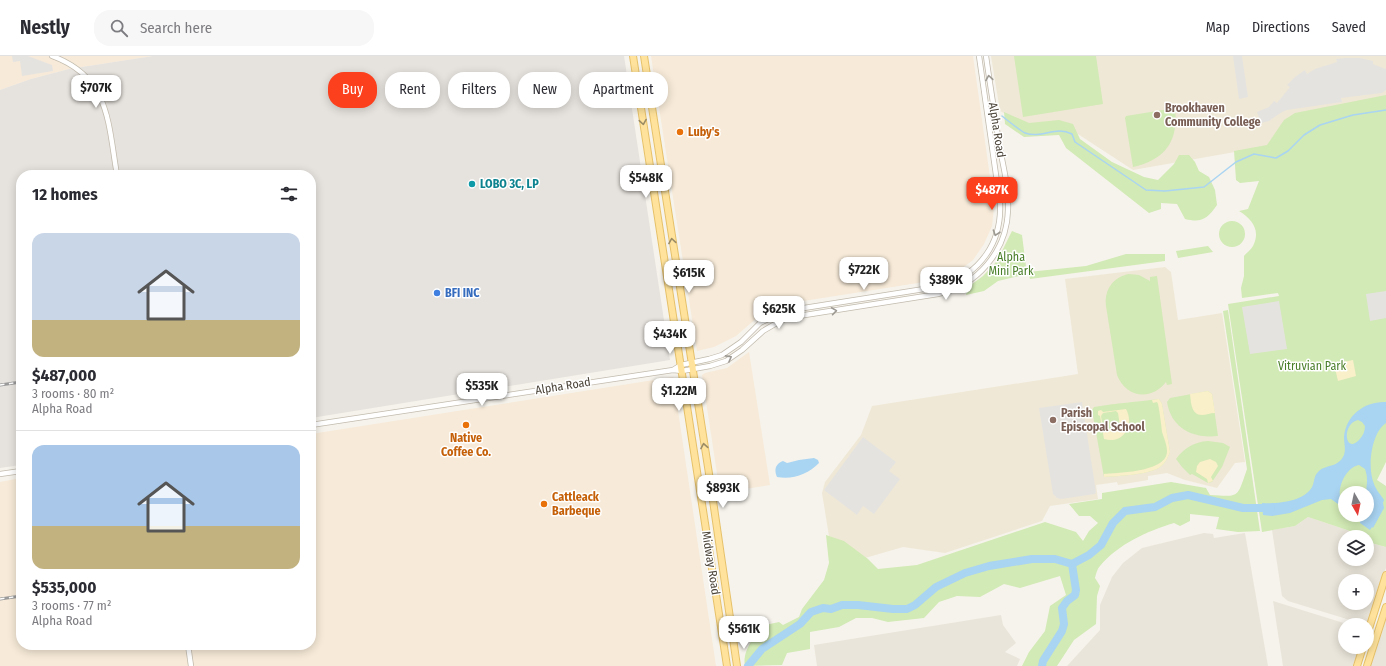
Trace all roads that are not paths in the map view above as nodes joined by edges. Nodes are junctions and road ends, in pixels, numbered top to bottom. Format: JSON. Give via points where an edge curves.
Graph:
{"nodes":[{"id":1,"x":52,"y":56,"type":"edge"},
{"id":2,"x":633,"y":56,"type":"edge"},
{"id":3,"x":644,"y":56,"type":"edge"},
{"id":4,"x":979,"y":56,"type":"edge"},
{"id":5,"x":986,"y":56,"type":"edge"},
{"id":6,"x":116,"y":170,"type":"edge"},
{"id":7,"x":992,"y":244,"type":"junction"},
{"id":8,"x":998,"y":249,"type":"junction"},
{"id":9,"x":975,"y":268,"type":"junction"},
{"id":10,"x":954,"y":290,"type":"junction"},
{"id":11,"x":785,"y":311,"type":"junction"},
{"id":12,"x":786,"y":318,"type":"junction"},
{"id":13,"x":691,"y":366,"type":"junction"},
{"id":14,"x":681,"y":368,"type":"junction"},
{"id":15,"x":316,"y":424,"type":"edge"},
{"id":16,"x":16,"y":472,"type":"edge"},
{"id":17,"x":0,"y":474,"type":"edge"},
{"id":18,"x":710,"y":480,"type":"junction"},
{"id":19,"x":699,"y":482,"type":"junction"},
{"id":20,"x":1386,"y":575,"type":"edge"},
{"id":21,"x":1386,"y":607,"type":"edge"},
{"id":22,"x":1372,"y":618,"type":"edge"},
{"id":23,"x":1374,"y":632,"type":"edge"},
{"id":24,"x":1378,"y":632,"type":"junction"},
{"id":25,"x":189,"y":650,"type":"edge"},
{"id":26,"x":1361,"y":654,"type":"edge"},
{"id":27,"x":736,"y":664,"type":"edge"},
{"id":28,"x":192,"y":666,"type":"edge"},
{"id":29,"x":727,"y":666,"type":"edge"},
{"id":30,"x":1357,"y":666,"type":"edge"},
{"id":31,"x":1367,"y":666,"type":"edge"}],
"edges":[{"from":1,"to":6,"type":"street","via":[[76,68],[97,90],[109,123]]},
{"from":2,"to":14,"type":"main road","name":"Midway Road","one_way":true},
{"from":13,"to":3,"type":"main road","name":"Midway Road","one_way":true},
{"from":4,"to":7,"type":"street","name":"Alpha Road","one_way":true,"via":[[1001,214]]},
{"from":8,"to":5,"type":"street","name":"Alpha Road","one_way":true,"via":[[1004,237],[1008,204]]},
{"from":7,"to":8,"type":"street"},
{"from":7,"to":9,"type":"street","name":"Alpha Road"},
{"from":8,"to":10,"type":"street","name":"Alpha Road","via":[[993,259],[979,274]]},
{"from":9,"to":10,"type":"street","via":[[955,285]]},
{"from":9,"to":11,"type":"street","name":"Alpha Road","via":[[954,282],[936,287]]},
{"from":12,"to":10,"type":"street","name":"Alpha Road","one_way":true},
{"from":11,"to":12,"type":"street"},
{"from":11,"to":13,"type":"street","name":"Alpha Road","via":[[760,323],[741,342],[722,355]]},
{"from":13,"to":12,"type":"street","name":"Alpha Road","one_way":true,"via":[[710,366],[726,360],[763,331]]},
{"from":13,"to":14,"type":"street","name":"Alpha Road"},
{"from":18,"to":13,"type":"main road","name":"Midway Road","one_way":true},
{"from":14,"to":15,"type":"street","name":"Alpha Road"},
{"from":14,"to":19,"type":"main road","name":"Midway Road"},
{"from":16,"to":17,"type":"street"},
{"from":18,"to":19,"type":"main road"},
{"from":18,"to":27,"type":"main road","name":"Midway Road"},
{"from":19,"to":29,"type":"main road","name":"Midway Road"},
{"from":20,"to":22,"type":"main road"},
{"from":21,"to":24,"type":"main road"},
{"from":23,"to":24,"type":"main road"},
{"from":24,"to":31,"type":"main road"},
{"from":25,"to":28,"type":"street"},
{"from":26,"to":30,"type":"main road"}]}
